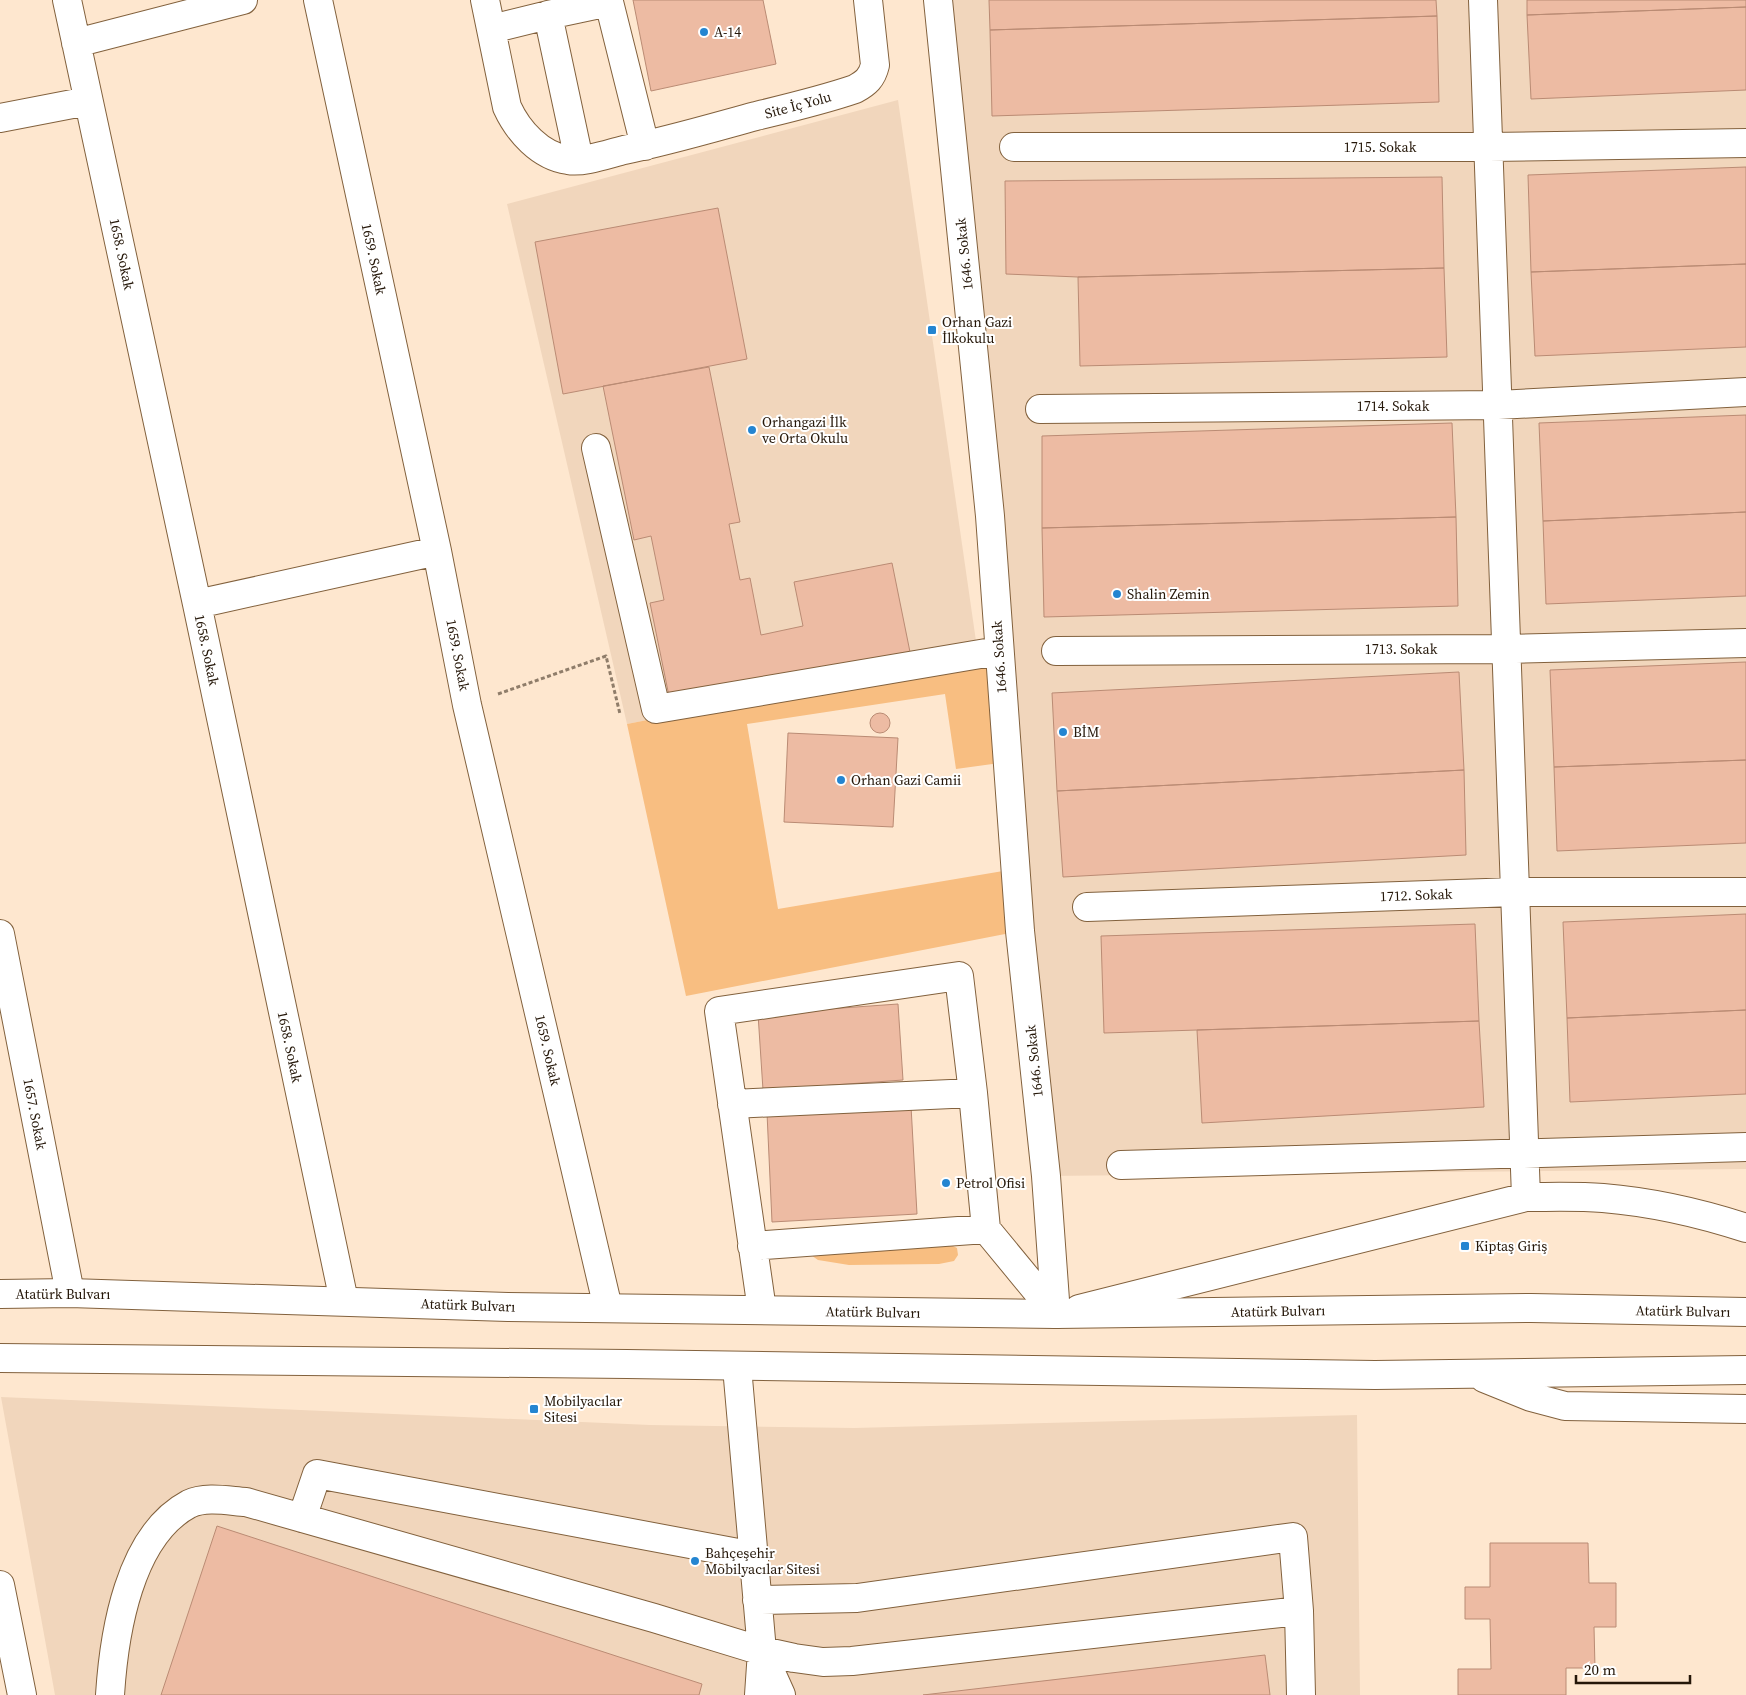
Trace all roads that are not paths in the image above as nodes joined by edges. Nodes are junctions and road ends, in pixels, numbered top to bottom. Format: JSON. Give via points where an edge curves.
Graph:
{"nodes":[{"id":1,"x":66,"y":0,"type":"edge"},
{"id":2,"x":243,"y":0,"type":"edge"},
{"id":3,"x":318,"y":0,"type":"edge"},
{"id":4,"x":485,"y":0,"type":"edge"},
{"id":5,"x":868,"y":0,"type":"edge"},
{"id":6,"x":938,"y":0,"type":"edge"},
{"id":7,"x":1483,"y":0,"type":"edge"},
{"id":8,"x":548,"y":15,"type":"junction"},
{"id":9,"x":491,"y":29,"type":"junction"},
{"id":10,"x":76,"y":43,"type":"junction"},
{"id":11,"x":88,"y":101,"type":"junction"},
{"id":12,"x":0,"y":118,"type":"edge"},
{"id":13,"x":1746,"y":143,"type":"edge"},
{"id":14,"x":645,"y":146,"type":"junction"},
{"id":15,"x":1014,"y":147,"type":"dead end"},
{"id":16,"x":1489,"y":147,"type":"junction"},
{"id":17,"x":579,"y":160,"type":"junction"},
{"id":18,"x":1746,"y":392,"type":"edge"},
{"id":19,"x":1498,"y":405,"type":"junction"},
{"id":20,"x":1040,"y":409,"type":"dead end"},
{"id":21,"x":596,"y":448,"type":"dead end"},
{"id":22,"x":437,"y":551,"type":"junction"},
{"id":23,"x":197,"y":604,"type":"junction"},
{"id":24,"x":1746,"y":643,"type":"edge"},
{"id":25,"x":1506,"y":649,"type":"junction"},
{"id":26,"x":998,"y":651,"type":"junction"},
{"id":27,"x":1056,"y":651,"type":"dead end"},
{"id":28,"x":1515,"y":892,"type":"junction"},
{"id":29,"x":1746,"y":892,"type":"edge"},
{"id":30,"x":1087,"y":907,"type":"dead end"},
{"id":31,"x":0,"y":934,"type":"edge"},
{"id":32,"x":973,"y":1093,"type":"junction"},
{"id":33,"x":732,"y":1104,"type":"junction"},
{"id":34,"x":1746,"y":1147,"type":"edge"},
{"id":35,"x":1525,"y":1153,"type":"junction"},
{"id":36,"x":1121,"y":1165,"type":"dead end"},
{"id":37,"x":1526,"y":1197,"type":"junction"},
{"id":38,"x":1746,"y":1228,"type":"edge"},
{"id":39,"x":986,"y":1229,"type":"junction"},
{"id":40,"x":752,"y":1246,"type":"junction"},
{"id":41,"x":0,"y":1294,"type":"edge"},
{"id":42,"x":70,"y":1294,"type":"junction"},
{"id":43,"x":344,"y":1301,"type":"junction"},
{"id":44,"x":608,"y":1308,"type":"junction"},
{"id":45,"x":762,"y":1310,"type":"junction"},
{"id":46,"x":1746,"y":1312,"type":"edge"},
{"id":47,"x":1056,"y":1314,"type":"junction"},
{"id":48,"x":0,"y":1358,"type":"edge"},
{"id":49,"x":738,"y":1367,"type":"junction"},
{"id":50,"x":1746,"y":1370,"type":"edge"},
{"id":51,"x":1474,"y":1373,"type":"junction"},
{"id":52,"x":1746,"y":1409,"type":"edge"},
{"id":53,"x":302,"y":1518,"type":"junction"},
{"id":54,"x":754,"y":1556,"type":"junction"},
{"id":55,"x":0,"y":1585,"type":"edge"},
{"id":56,"x":758,"y":1600,"type":"junction"},
{"id":57,"x":1299,"y":1611,"type":"junction"},
{"id":58,"x":762,"y":1651,"type":"junction"},
{"id":59,"x":22,"y":1695,"type":"edge"},
{"id":60,"x":110,"y":1695,"type":"edge"},
{"id":61,"x":759,"y":1695,"type":"edge"},
{"id":62,"x":782,"y":1695,"type":"edge"},
{"id":63,"x":1301,"y":1695,"type":"edge"}],
"edges":[{"from":1,"to":10,"type":"street","name":"1658. Sokak"},
{"from":2,"to":10,"type":"street"},
{"from":3,"to":22,"type":"street","name":"1659. Sokak"},
{"from":4,"to":9,"type":"street","name":"Site İç Yolu"},
{"from":5,"to":14,"type":"street","name":"Site İç Yolu","via":[[875,65],[873,74],[862,86]]},
{"from":6,"to":26,"type":"street","name":"1646. Sokak","via":[[990,516]]},
{"from":7,"to":16,"type":"street"},
{"from":8,"to":9,"type":"street"},
{"from":8,"to":14,"type":"street","via":[[609,2]]},
{"from":8,"to":17,"type":"street"},
{"from":9,"to":17,"type":"street","name":"Site İç Yolu","via":[[507,107],[513,121],[524,135],[553,155]]},
{"from":10,"to":11,"type":"street","name":"1658. Sokak"},
{"from":11,"to":12,"type":"street"},
{"from":11,"to":23,"type":"street","name":"1658. Sokak"},
{"from":13,"to":16,"type":"street","name":"1715. Sokak"},
{"from":14,"to":17,"type":"street","name":"Site İç Yolu"},
{"from":15,"to":16,"type":"street","name":"1715. Sokak"},
{"from":16,"to":19,"type":"street"},
{"from":18,"to":19,"type":"street","name":"1714. Sokak"},
{"from":19,"to":20,"type":"street","name":"1714. Sokak"},
{"from":19,"to":25,"type":"street"},
{"from":21,"to":26,"type":"street","via":[[656,709]]},
{"from":22,"to":23,"type":"street"},
{"from":22,"to":44,"type":"street","name":"1659. Sokak","via":[[467,705]]},
{"from":23,"to":43,"type":"street","name":"1658. Sokak"},
{"from":24,"to":25,"type":"street","name":"1713. Sokak"},
{"from":25,"to":27,"type":"street","name":"1713. Sokak"},
{"from":25,"to":28,"type":"street"},
{"from":26,"to":47,"type":"street","name":"1646. Sokak"},
{"from":28,"to":29,"type":"street","name":"1712. Sokak"},
{"from":28,"to":30,"type":"street","name":"1712. Sokak"},
{"from":28,"to":35,"type":"street"},
{"from":31,"to":42,"type":"street","name":"1657. Sokak"},
{"from":32,"to":33,"type":"street"},
{"from":32,"to":33,"type":"street","via":[[959,976],[719,1011]]},
{"from":32,"to":39,"type":"street"},
{"from":33,"to":40,"type":"street"},
{"from":34,"to":35,"type":"street"},
{"from":35,"to":36,"type":"street"},
{"from":35,"to":37,"type":"street"},
{"from":37,"to":38,"type":"street","via":[[1633,1202]]},
{"from":37,"to":47,"type":"street"},
{"from":39,"to":40,"type":"street"},
{"from":39,"to":47,"type":"street"},
{"from":40,"to":45,"type":"street"},
{"from":41,"to":42,"type":"street","name":"Atatürk Bulvarı"},
{"from":42,"to":43,"type":"street","name":"Atatürk Bulvarı"},
{"from":43,"to":44,"type":"street","name":"Atatürk Bulvarı"},
{"from":44,"to":45,"type":"street","name":"Atatürk Bulvarı"},
{"from":45,"to":47,"type":"street","name":"Atatürk Bulvarı"},
{"from":46,"to":47,"type":"street","name":"Atatürk Bulvarı","via":[[1531,1308]]},
{"from":48,"to":49,"type":"street"},
{"from":49,"to":51,"type":"street","via":[[1376,1375]]},
{"from":49,"to":54,"type":"street"},
{"from":50,"to":51,"type":"street"},
{"from":51,"to":52,"type":"street","via":[[1531,1397],[1566,1406]]},
{"from":53,"to":54,"type":"street","via":[[317,1474]]},
{"from":53,"to":58,"type":"street"},
{"from":53,"to":60,"type":"street","via":[[246,1502],[205,1500],[190,1504],[164,1522],[143,1554],[122,1609],[113,1654]]},
{"from":54,"to":56,"type":"street"},
{"from":55,"to":59,"type":"street"},
{"from":56,"to":57,"type":"street","via":[[857,1598],[1293,1537]]},
{"from":56,"to":58,"type":"street"},
{"from":57,"to":58,"type":"street","via":[[852,1661],[823,1662]]},
{"from":57,"to":63,"type":"street"},
{"from":58,"to":61,"type":"street"},
{"from":58,"to":62,"type":"street"}]}
